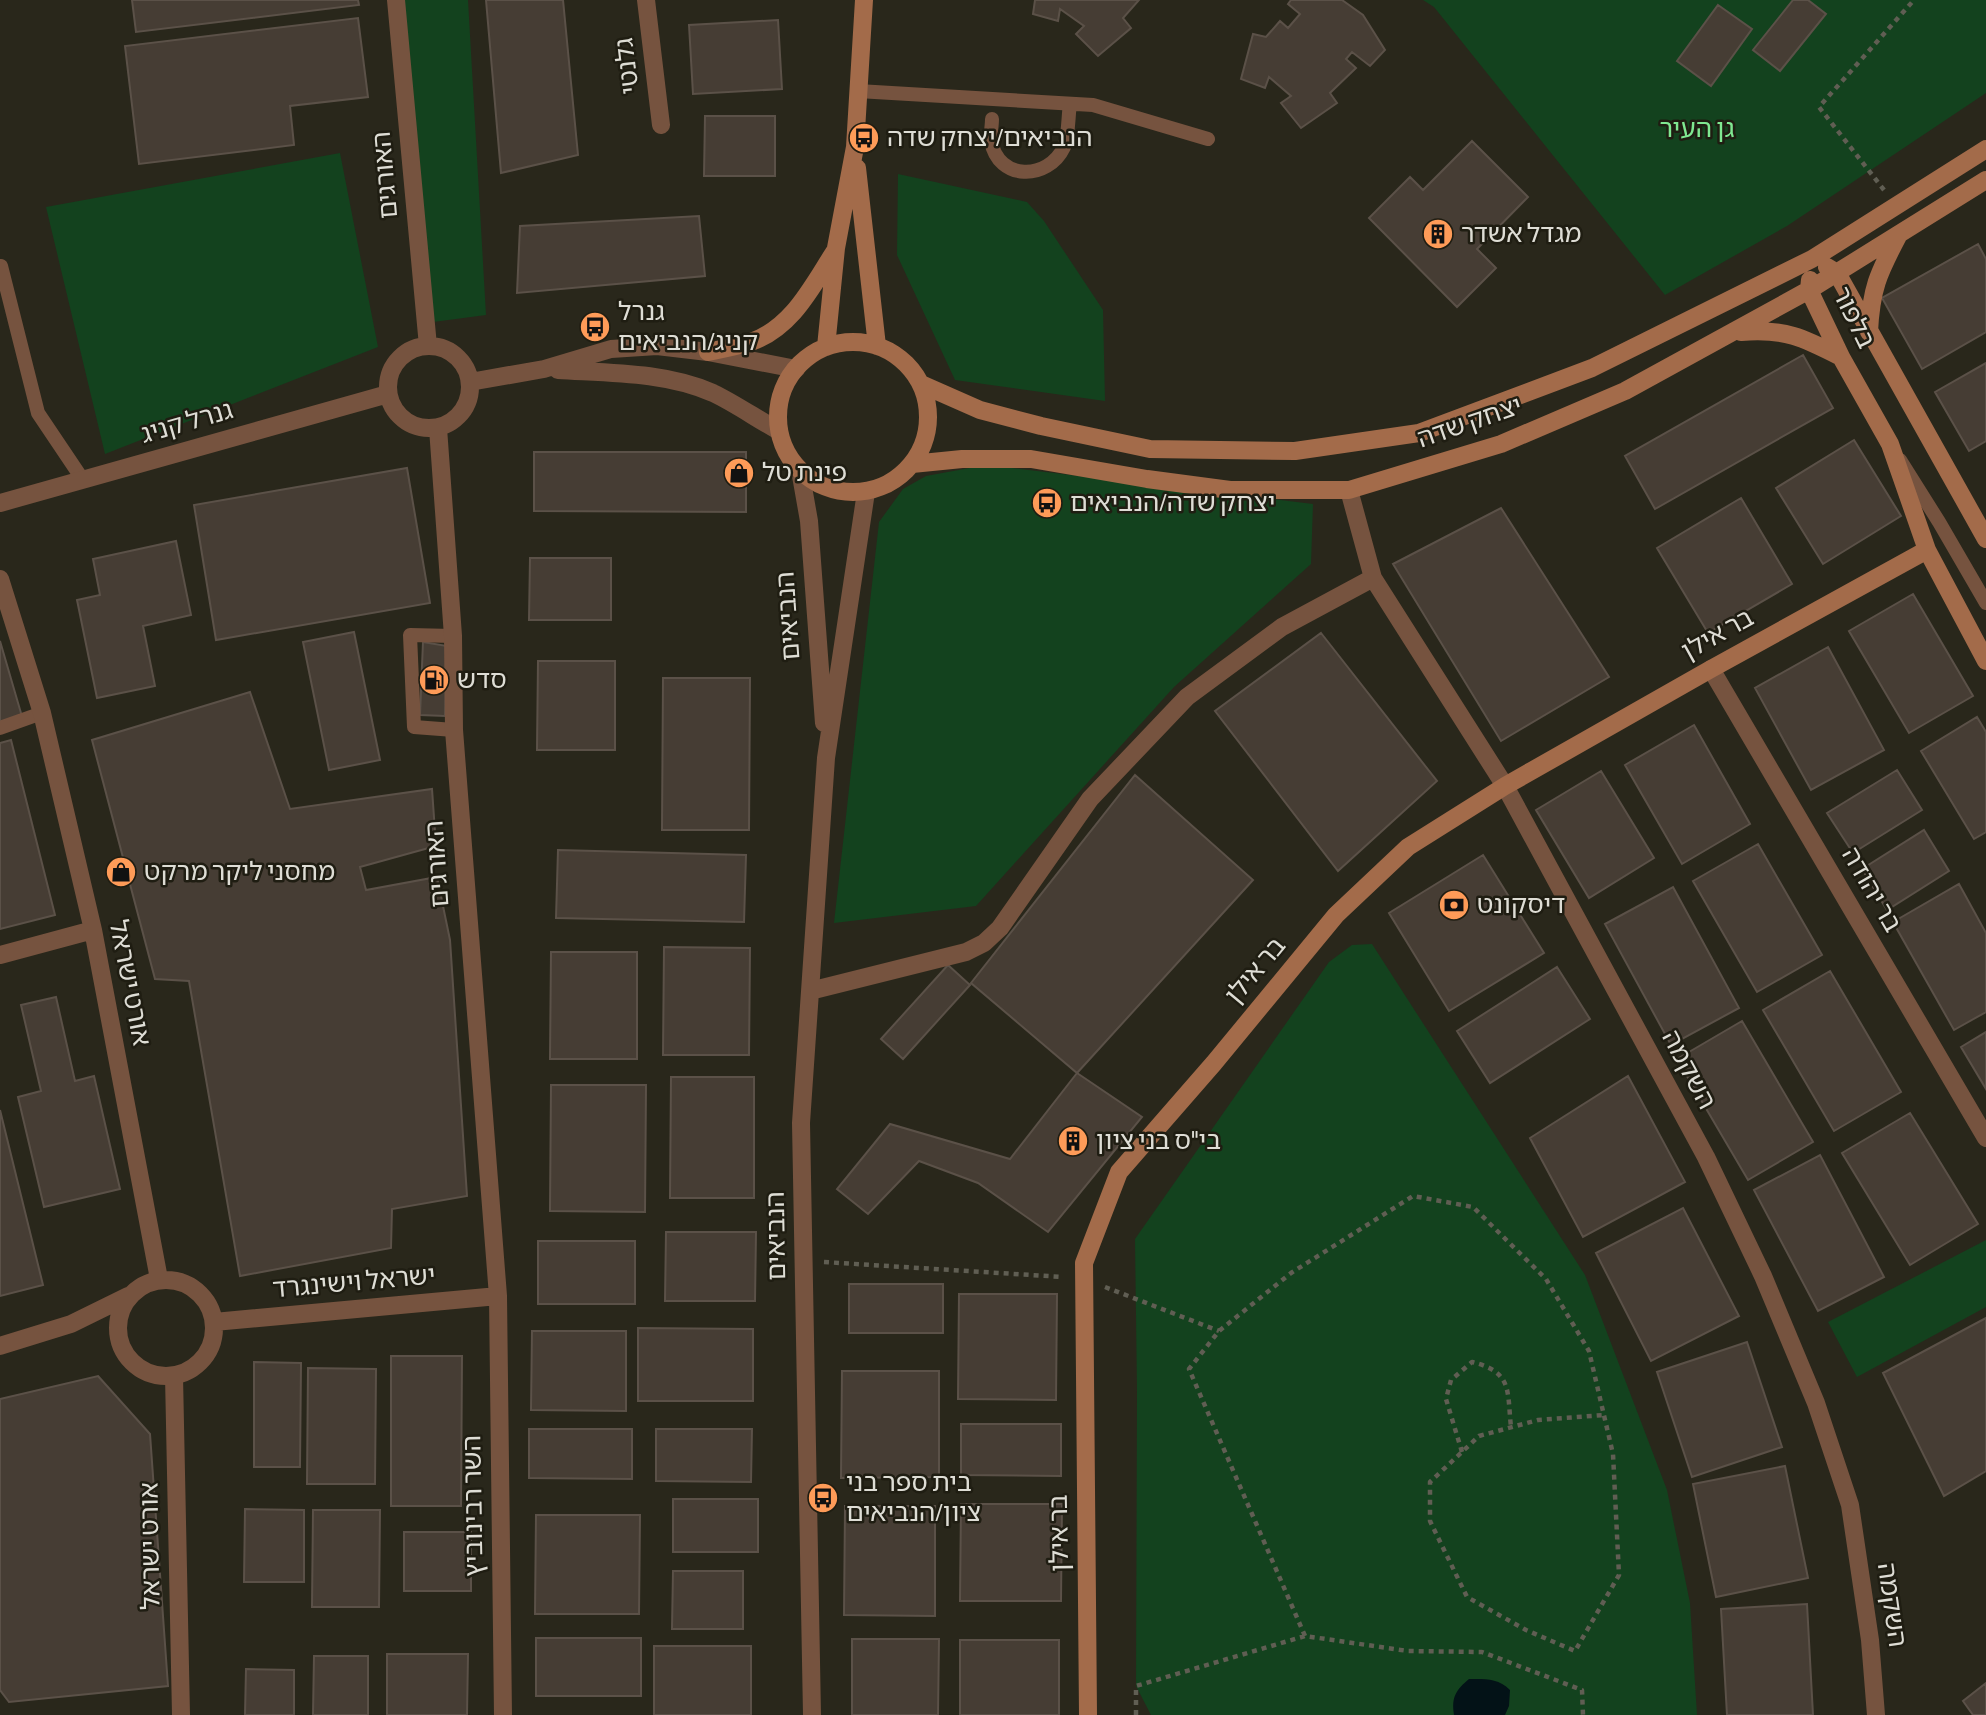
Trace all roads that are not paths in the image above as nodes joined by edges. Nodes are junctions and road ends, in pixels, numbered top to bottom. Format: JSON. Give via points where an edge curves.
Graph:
{"nodes":[{"id":1,"x":396,"y":0,"type":"edge"},
{"id":2,"x":646,"y":0,"type":"edge"},
{"id":3,"x":864,"y":0,"type":"edge"},
{"id":4,"x":858,"y":91,"type":"junction"},
{"id":5,"x":1070,"y":104,"type":"junction"},
{"id":6,"x":992,"y":120,"type":"dead end"},
{"id":7,"x":661,"y":125,"type":"dead end"},
{"id":8,"x":1208,"y":139,"type":"dead end"},
{"id":9,"x":855,"y":147,"type":"junction"},
{"id":10,"x":1986,"y":149,"type":"edge"},
{"id":11,"x":1986,"y":180,"type":"edge"},
{"id":12,"x":1898,"y":235,"type":"junction"},
{"id":13,"x":836,"y":248,"type":"junction"},
{"id":14,"x":1812,"y":259,"type":"junction"},
{"id":15,"x":1,"y":266,"type":"edge"},
{"id":16,"x":1837,"y":273,"type":"junction"},
{"id":17,"x":1809,"y":290,"type":"junction"},
{"id":18,"x":1869,"y":332,"type":"junction"},
{"id":19,"x":1734,"y":333,"type":"junction"},
{"id":20,"x":428,"y":346,"type":"junction"},
{"id":21,"x":877,"y":346,"type":"junction"},
{"id":22,"x":826,"y":347,"type":"junction"},
{"id":23,"x":708,"y":352,"type":"junction"},
{"id":24,"x":1841,"y":357,"type":"junction"},
{"id":25,"x":544,"y":369,"type":"junction"},
{"id":26,"x":796,"y":369,"type":"junction"},
{"id":27,"x":470,"y":382,"type":"junction"},
{"id":28,"x":921,"y":384,"type":"junction"},
{"id":29,"x":388,"y":394,"type":"junction"},
{"id":30,"x":438,"y":428,"type":"junction"},
{"id":31,"x":779,"y":431,"type":"junction"},
{"id":32,"x":1890,"y":444,"type":"junction"},
{"id":33,"x":912,"y":464,"type":"junction"},
{"id":34,"x":800,"y":470,"type":"junction"},
{"id":35,"x":83,"y":480,"type":"junction"},
{"id":36,"x":1349,"y":490,"type":"junction"},
{"id":37,"x":866,"y":492,"type":"junction"},
{"id":38,"x":0,"y":503,"type":"edge"},
{"id":39,"x":1986,"y":539,"type":"edge"},
{"id":40,"x":1927,"y":550,"type":"junction"},
{"id":41,"x":1373,"y":578,"type":"junction"},
{"id":42,"x":0,"y":579,"type":"edge"},
{"id":43,"x":1986,"y":603,"type":"edge"},
{"id":44,"x":453,"y":636,"type":"junction"},
{"id":45,"x":1986,"y":660,"type":"edge"},
{"id":46,"x":1711,"y":669,"type":"junction"},
{"id":47,"x":42,"y":713,"type":"junction"},
{"id":48,"x":0,"y":728,"type":"edge"},
{"id":49,"x":454,"y":730,"type":"junction"},
{"id":50,"x":826,"y":758,"type":"junction"},
{"id":51,"x":1505,"y":786,"type":"junction"},
{"id":52,"x":93,"y":930,"type":"junction"},
{"id":53,"x":0,"y":955,"type":"edge"},
{"id":54,"x":810,"y":991,"type":"junction"},
{"id":55,"x":1986,"y":1138,"type":"edge"},
{"id":56,"x":159,"y":1279,"type":"junction"},
{"id":57,"x":128,"y":1296,"type":"junction"},
{"id":58,"x":498,"y":1296,"type":"junction"},
{"id":59,"x":214,"y":1322,"type":"junction"},
{"id":60,"x":0,"y":1346,"type":"edge"},
{"id":61,"x":174,"y":1376,"type":"junction"},
{"id":62,"x":181,"y":1715,"type":"edge"},
{"id":63,"x":503,"y":1715,"type":"edge"},
{"id":64,"x":812,"y":1715,"type":"edge"},
{"id":65,"x":1088,"y":1715,"type":"edge"},
{"id":66,"x":1876,"y":1715,"type":"edge"}],
"edges":[{"from":1,"to":20,"type":"street","name":"האורגים"},
{"from":2,"to":7,"type":"street","name":"גלנטי"},
{"from":3,"to":4,"type":"street"},
{"from":4,"to":5,"type":"lane"},
{"from":4,"to":9,"type":"street"},
{"from":5,"to":6,"type":"lane","via":[[1065,145],[1038,171],[1016,172],[1002,162],[991,143]]},
{"from":5,"to":8,"type":"lane","via":[[1093,106]]},
{"from":9,"to":13,"type":"street"},
{"from":9,"to":21,"type":"street"},
{"from":10,"to":14,"type":"street","name":"יצחק שדה"},
{"from":11,"to":12,"type":"street","name":"יצחק שדה"},
{"from":12,"to":16,"type":"street","name":"יצחק שדה"},
{"from":12,"to":18,"type":"street","via":[[1875,281]]},
{"from":13,"to":22,"type":"street"},
{"from":13,"to":23,"type":"street","via":[[791,317],[774,331],[752,342]]},
{"from":14,"to":16,"type":"street","name":"בלפור"},
{"from":14,"to":17,"type":"street","name":"בלפור"},
{"from":14,"to":28,"type":"street","name":"יצחק שדה","via":[[1592,368],[1419,433],[1295,451],[1150,449],[980,410]]},
{"from":15,"to":35,"type":"lane","via":[[38,413]]},
{"from":16,"to":17,"type":"street","name":"יצחק שדה"},
{"from":16,"to":18,"type":"street","name":"בלפור"},
{"from":17,"to":19,"type":"street","name":"יצחק שדה"},
{"from":17,"to":24,"type":"street","name":"בלפור"},
{"from":18,"to":39,"type":"street","name":"בלפור"},
{"from":19,"to":24,"type":"street","via":[[1791,333]]},
{"from":19,"to":36,"type":"street","name":"יצחק שדה","via":[[1625,391],[1501,444]]},
{"from":20,"to":27,"type":"street","via":[[451,352],[467,370]]},
{"from":20,"to":29,"type":"street","via":[[397,361]]},
{"from":21,"to":22,"type":"street","via":[[851,342]]},
{"from":21,"to":28,"type":"street","via":[[895,354]]},
{"from":22,"to":26,"type":"street"},
{"from":23,"to":25,"type":"street","via":[[657,346],[611,349]]},
{"from":23,"to":26,"type":"street"},
{"from":24,"to":32,"type":"street","name":"בלפור"},
{"from":25,"to":27,"type":"street"},
{"from":25,"to":31,"type":"street","via":[[665,379],[712,393]]},
{"from":26,"to":31,"type":"street","via":[[778,408]]},
{"from":27,"to":30,"type":"street","via":[[463,411]]},
{"from":28,"to":33,"type":"street","via":[[929,424]]},
{"from":29,"to":30,"type":"street","via":[[397,415],[406,422]]},
{"from":29,"to":35,"type":"street","name":"גנרל קניג"},
{"from":30,"to":44,"type":"street","name":"האורגים"},
{"from":31,"to":34,"type":"street","via":[[786,452]]},
{"from":32,"to":40,"type":"street","name":"בלפור"},
{"from":32,"to":43,"type":"lane"},
{"from":33,"to":36,"type":"street","name":"יצחק שדה","via":[[962,458],[1031,459],[1230,489]]},
{"from":33,"to":37,"type":"street","via":[[900,477]]},
{"from":34,"to":37,"type":"street","via":[[819,485],[842,492]]},
{"from":34,"to":50,"type":"street","name":"הנביאים"},
{"from":35,"to":38,"type":"street","name":"גנרל קניג"},
{"from":36,"to":41,"type":"street","name":"השקמה"},
{"from":37,"to":50,"type":"street","name":"הנביאים"},
{"from":40,"to":45,"type":"street","name":"בלפור"},
{"from":40,"to":46,"type":"street","name":"בר אילן"},
{"from":41,"to":51,"type":"street","name":"השקמה"},
{"from":41,"to":54,"type":"street","via":[[1282,627],[1187,697],[1090,799],[1000,928],[984,943],[946,958]]},
{"from":42,"to":47,"type":"street","name":"אורט ישראל"},
{"from":44,"to":49,"type":"street","name":"האורגים"},
{"from":44,"to":49,"type":"lane","via":[[410,635],[414,727]]},
{"from":46,"to":51,"type":"street","name":"בר אילן"},
{"from":46,"to":55,"type":"street","name":"בר יהודה"},
{"from":47,"to":48,"type":"lane"},
{"from":47,"to":52,"type":"street","name":"אורט ישראל"},
{"from":49,"to":58,"type":"street","name":"האורגים"},
{"from":50,"to":54,"type":"street","name":"הנביאים"},
{"from":51,"to":65,"type":"street","name":"בר אילן","via":[[1408,847],[1336,915],[1119,1172],[1084,1263]]},
{"from":51,"to":66,"type":"street","name":"השקמה","via":[[1706,1157],[1816,1403],[1850,1505]]},
{"from":52,"to":53,"type":"street"},
{"from":52,"to":56,"type":"street","name":"אורט ישראל"},
{"from":54,"to":64,"type":"street","name":"הנביאים","via":[[801,1124]]},
{"from":56,"to":57,"type":"street"},
{"from":56,"to":59,"type":"street","via":[[189,1285],[206,1300]]},
{"from":57,"to":60,"type":"street","via":[[71,1324]]},
{"from":57,"to":61,"type":"street","via":[[117,1323],[123,1352],[145,1372]]},
{"from":58,"to":59,"type":"street","name":"ישראל וישינגרד"},
{"from":58,"to":63,"type":"street","name":"השר רבינוביץ"},
{"from":59,"to":61,"type":"street","via":[[214,1336],[205,1356]]},
{"from":61,"to":62,"type":"street","name":"אורט ישראל"}]}
